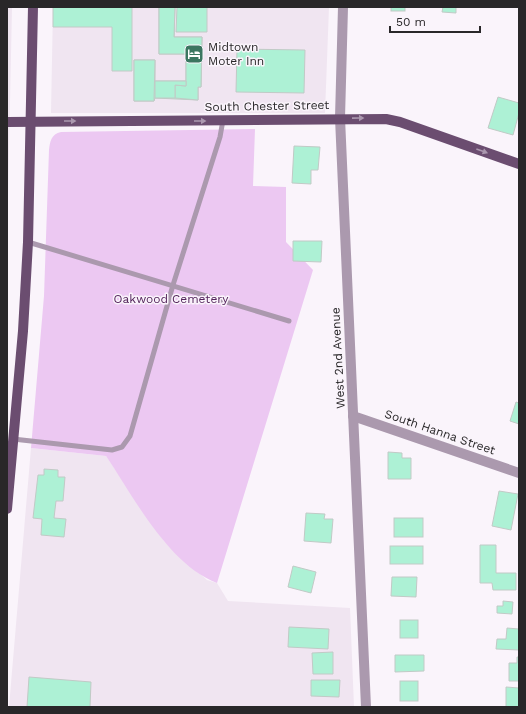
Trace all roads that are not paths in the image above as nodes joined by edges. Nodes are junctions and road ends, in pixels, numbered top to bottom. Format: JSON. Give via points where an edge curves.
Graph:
{"nodes":[{"id":1,"x":33,"y":7,"type":"edge"},
{"id":2,"x":343,"y":7,"type":"edge"},
{"id":3,"x":340,"y":118,"type":"junction"},
{"id":4,"x":223,"y":120,"type":"junction"},
{"id":5,"x":7,"y":122,"type":"edge"},
{"id":6,"x":31,"y":122,"type":"junction"},
{"id":7,"x":519,"y":164,"type":"edge"},
{"id":8,"x":28,"y":242,"type":"junction"},
{"id":9,"x":173,"y":286,"type":"junction"},
{"id":10,"x":290,"y":321,"type":"dead end"},
{"id":11,"x":353,"y":416,"type":"junction"},
{"id":12,"x":13,"y":439,"type":"junction"},
{"id":13,"x":519,"y":473,"type":"edge"},
{"id":14,"x":7,"y":509,"type":"edge"},
{"id":15,"x":366,"y":707,"type":"edge"}],
"edges":[{"from":1,"to":6,"type":"main road"},
{"from":2,"to":3,"type":"street","name":"West 2nd Avenue"},
{"from":3,"to":4,"type":"main road","name":"South Chester Street"},
{"from":3,"to":7,"type":"main road","name":"South Chester Street","one_way":true,"via":[[377,118],[400,122]]},
{"from":3,"to":11,"type":"street","name":"West 2nd Avenue"},
{"from":6,"to":4,"type":"main road","name":"South Chester Street","one_way":true},
{"from":4,"to":9,"type":"lane","via":[[220,137]]},
{"from":5,"to":6,"type":"main road","name":"South Chester Street"},
{"from":6,"to":8,"type":"main road"},
{"from":8,"to":9,"type":"lane"},
{"from":8,"to":12,"type":"main road"},
{"from":9,"to":10,"type":"lane"},
{"from":9,"to":12,"type":"lane","via":[[130,436],[122,447],[112,450]]},
{"from":11,"to":13,"type":"street","name":"South Hanna Street"},
{"from":11,"to":15,"type":"street","name":"West 2nd Avenue"},
{"from":12,"to":14,"type":"main road"}]}
